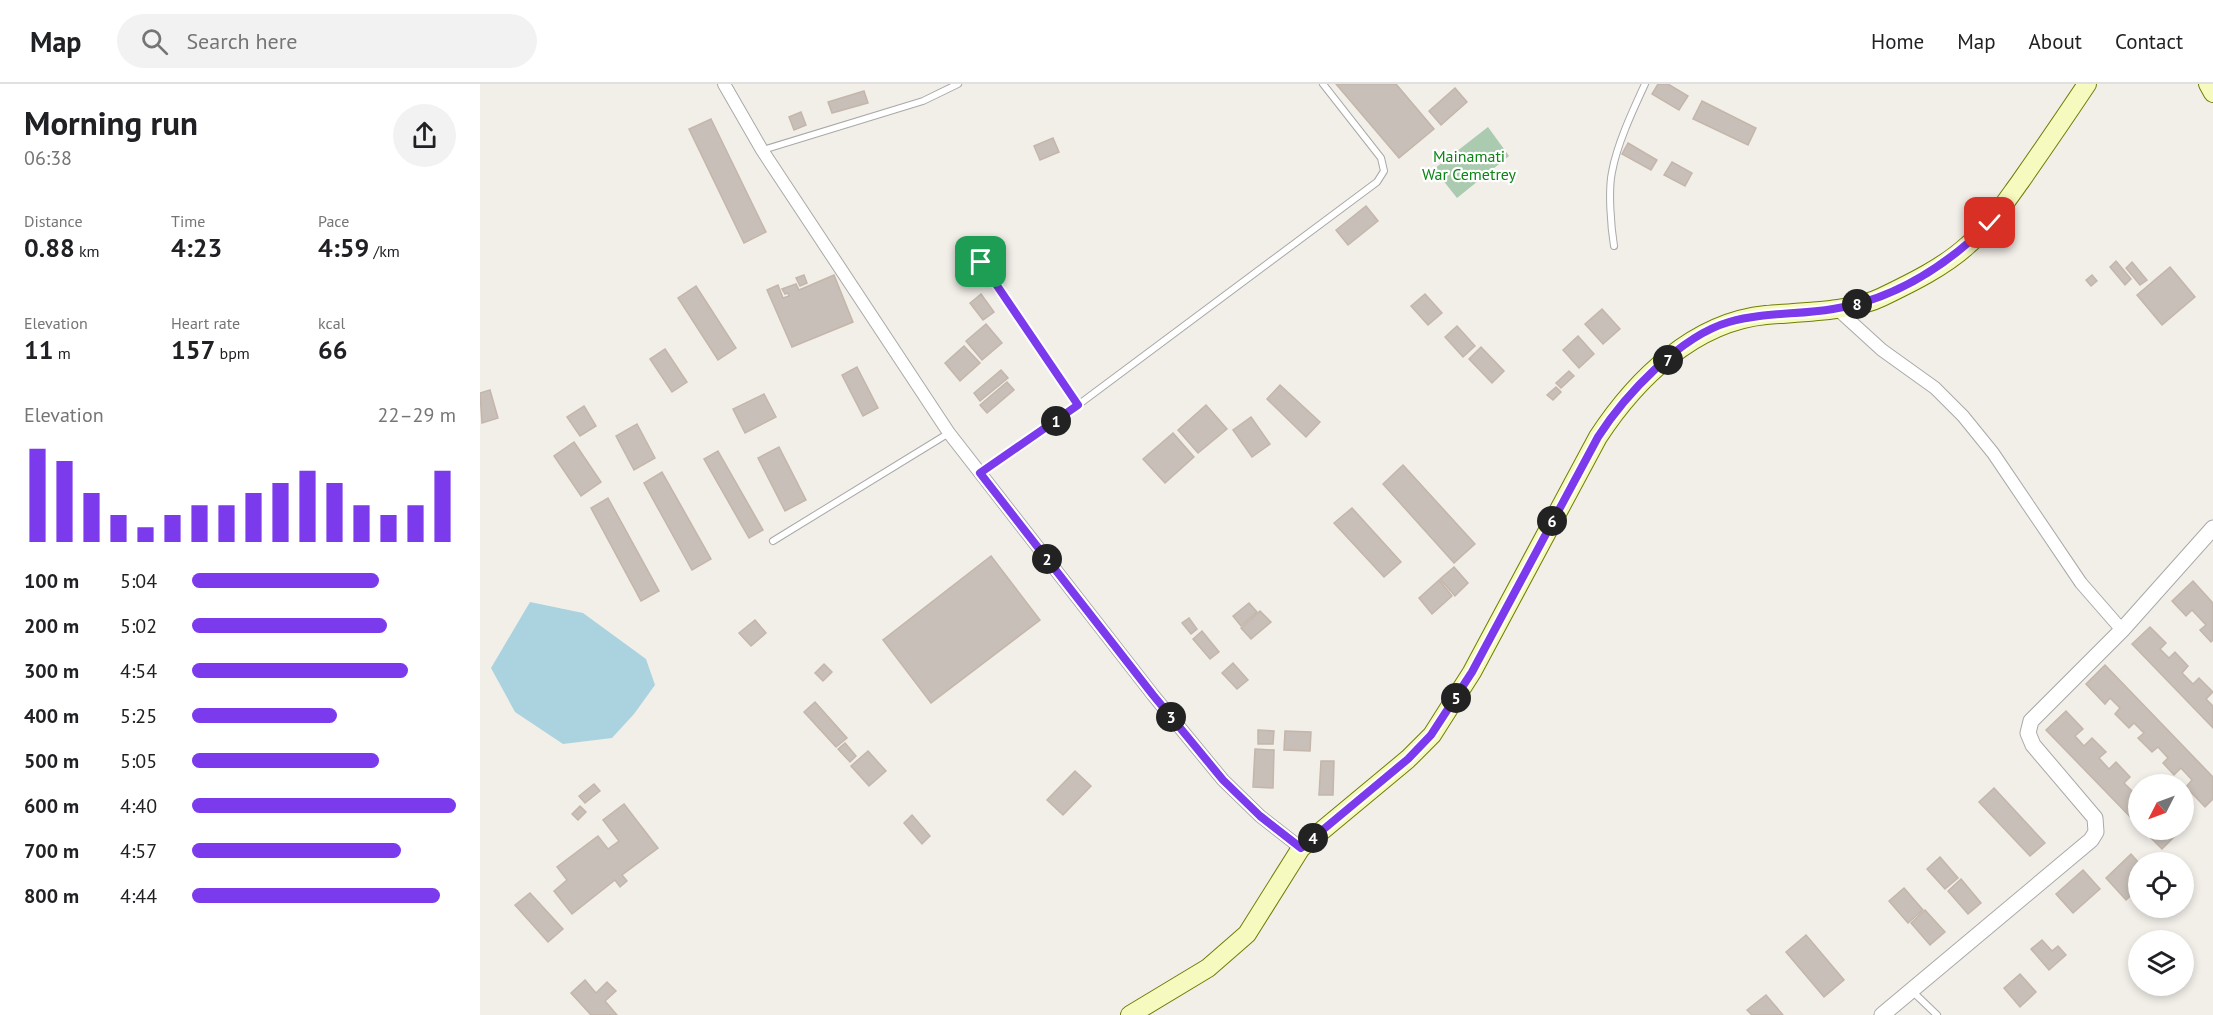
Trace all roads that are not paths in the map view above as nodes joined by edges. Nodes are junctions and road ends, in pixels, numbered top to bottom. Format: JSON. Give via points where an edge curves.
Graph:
{"nodes":[{"id":1,"x":724,"y":84,"type":"edge"},
{"id":2,"x":958,"y":84,"type":"edge"},
{"id":3,"x":1323,"y":84,"type":"edge"},
{"id":4,"x":1644,"y":84,"type":"edge"},
{"id":5,"x":2087,"y":84,"type":"edge"},
{"id":6,"x":2208,"y":84,"type":"edge"},
{"id":7,"x":2213,"y":93,"type":"edge"},
{"id":8,"x":762,"y":150,"type":"junction"},
{"id":9,"x":1614,"y":246,"type":"dead end"},
{"id":10,"x":981,"y":262,"type":"dead end"},
{"id":11,"x":1837,"y":309,"type":"junction"},
{"id":12,"x":1078,"y":405,"type":"junction"},
{"id":13,"x":949,"y":433,"type":"junction"},
{"id":14,"x":980,"y":473,"type":"junction"},
{"id":15,"x":2213,"y":528,"type":"edge"},
{"id":16,"x":773,"y":541,"type":"dead end"},
{"id":17,"x":2122,"y":630,"type":"junction"},
{"id":18,"x":1301,"y":848,"type":"junction"},
{"id":19,"x":1911,"y":990,"type":"junction"},
{"id":20,"x":1130,"y":1015,"type":"edge"},
{"id":21,"x":1882,"y":1015,"type":"edge"},
{"id":22,"x":1937,"y":1015,"type":"edge"}],
"edges":[{"from":1,"to":8,"type":"street"},
{"from":2,"to":8,"type":"lane","via":[[923,101]]},
{"from":3,"to":12,"type":"lane","via":[[1381,158],[1384,171],[1377,182]]},
{"from":4,"to":9,"type":"lane","via":[[1612,172]]},
{"from":5,"to":11,"type":"main road","via":[[1990,223],[1967,246],[1879,298]]},
{"from":6,"to":7,"type":"main road"},
{"from":8,"to":13,"type":"street"},
{"from":10,"to":12,"type":"lane"},
{"from":11,"to":17,"type":"street","via":[[1882,350],[1935,388],[1963,416],[1993,453],[2081,583]]},
{"from":11,"to":18,"type":"main road","via":[[1728,322],[1694,339],[1647,377],[1598,437],[1472,672],[1431,735],[1408,759]]},
{"from":12,"to":14,"type":"lane"},
{"from":13,"to":14,"type":"street"},
{"from":13,"to":16,"type":"lane"},
{"from":14,"to":18,"type":"street","via":[[1223,780]]},
{"from":15,"to":17,"type":"street"},
{"from":17,"to":19,"type":"street","via":[[2031,721],[2028,734],[2032,745],[2096,818],[2096,832]]},
{"from":18,"to":20,"type":"main road","via":[[1246,934],[1208,968]]},
{"from":19,"to":21,"type":"street"},
{"from":19,"to":22,"type":"lane"}]}
